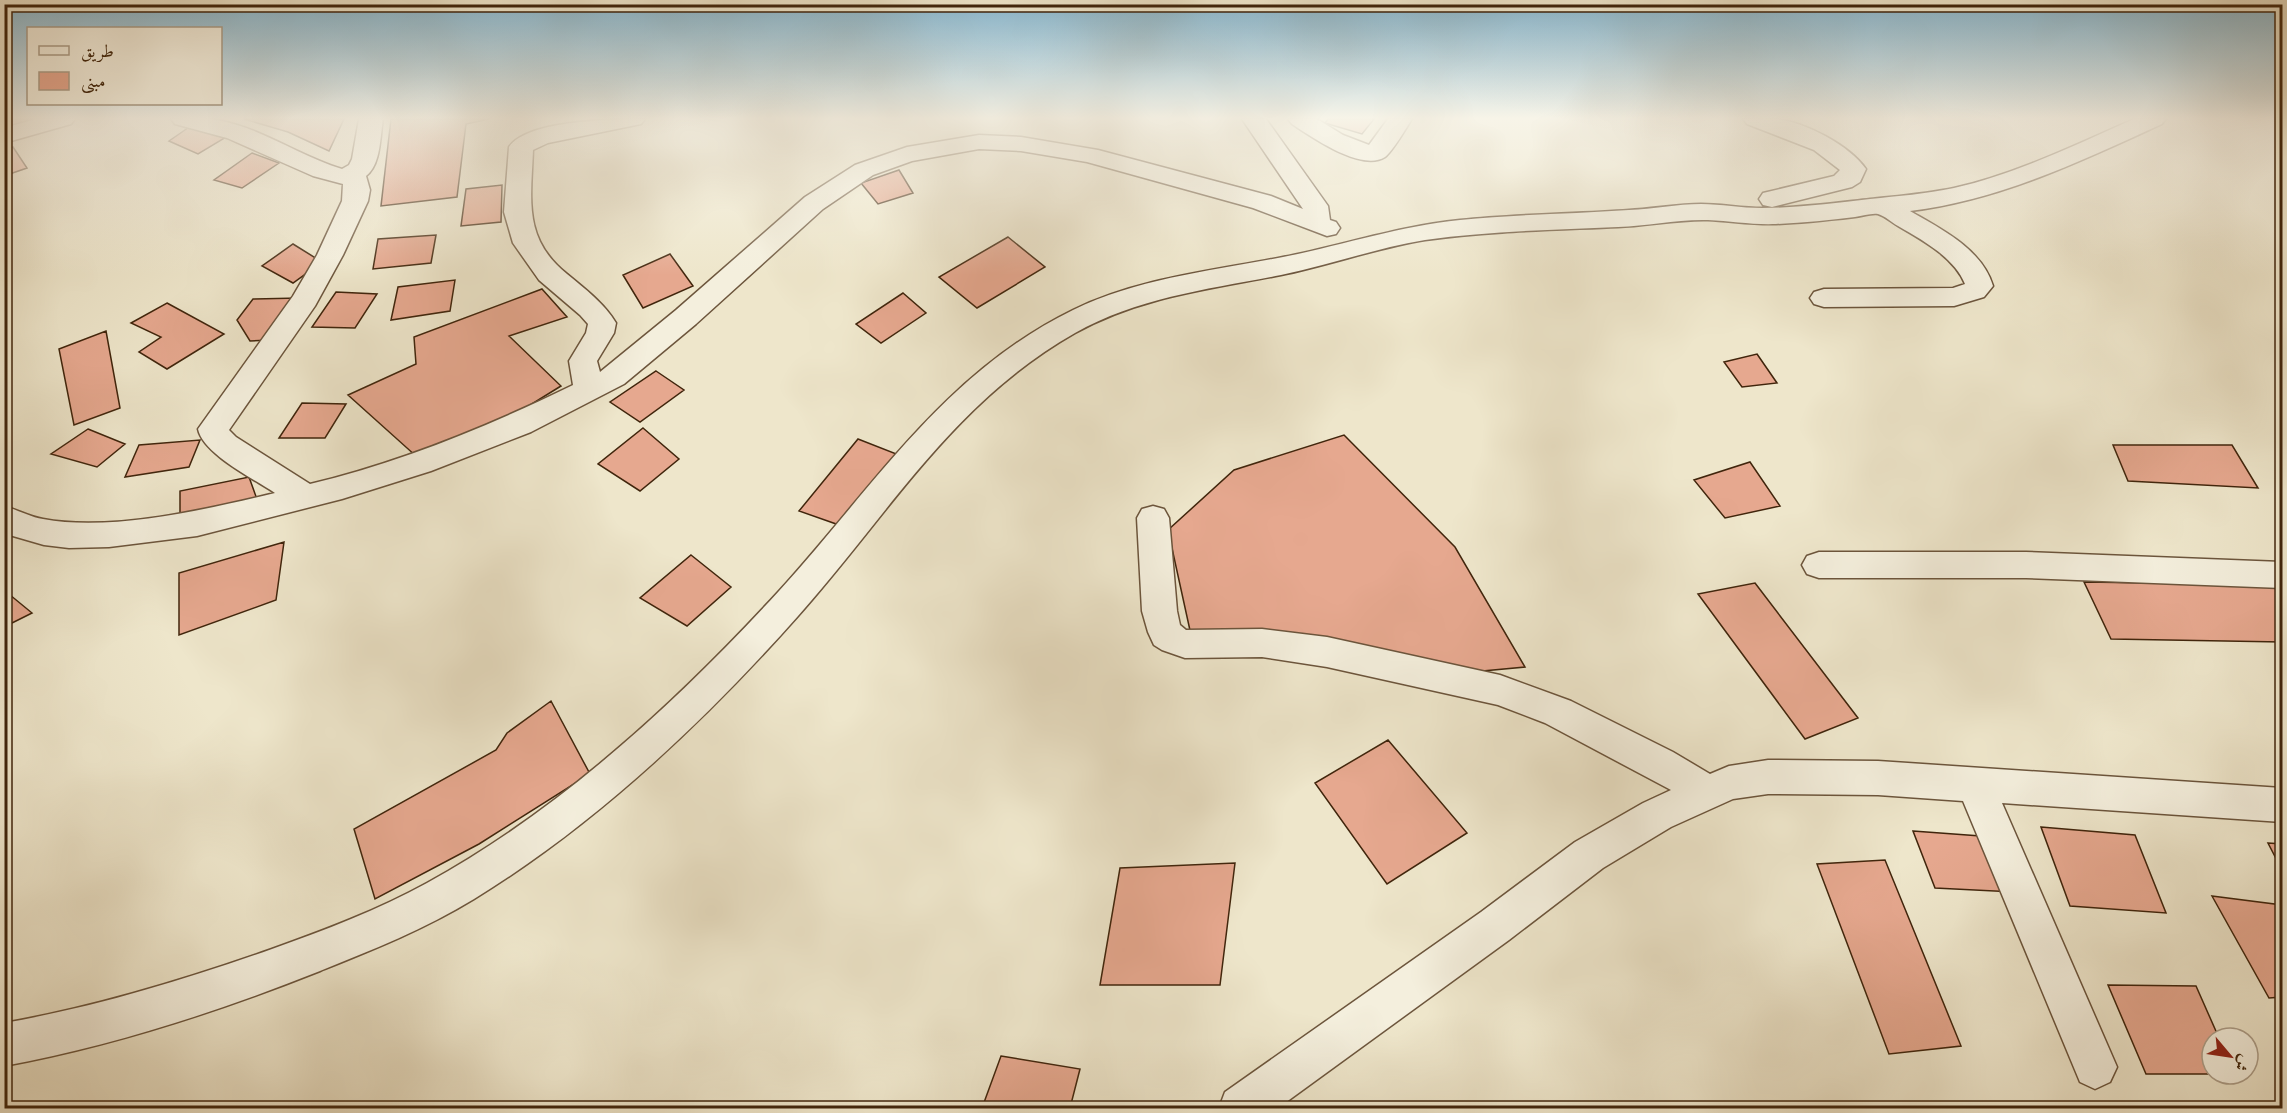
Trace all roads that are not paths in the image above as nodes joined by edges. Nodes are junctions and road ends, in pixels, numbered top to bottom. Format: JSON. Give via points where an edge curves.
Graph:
{"nodes":[{"id":1,"x":324,"y":171,"type":"edge"},
{"id":2,"x":358,"y":171,"type":"edge"},
{"id":3,"x":520,"y":171,"type":"edge"},
{"id":4,"x":863,"y":171,"type":"edge"},
{"id":5,"x":1148,"y":171,"type":"edge"},
{"id":6,"x":1290,"y":171,"type":"edge"},
{"id":7,"x":1853,"y":171,"type":"edge"},
{"id":8,"x":2034,"y":171,"type":"edge"},
{"id":9,"x":353,"y":175,"type":"junction"},
{"id":10,"x":1883,"y":206,"type":"junction"},
{"id":11,"x":1706,"y":212,"type":"junction"},
{"id":12,"x":1317,"y":224,"type":"junction"},
{"id":13,"x":1368,"y":244,"type":"junction"},
{"id":14,"x":1824,"y":298,"type":"dead end"},
{"id":15,"x":589,"y":389,"type":"junction"},
{"id":16,"x":306,"y":497,"type":"junction"},
{"id":17,"x":4,"y":518,"type":"edge"},
{"id":18,"x":1153,"y":518,"type":"dead end"},
{"id":19,"x":1819,"y":565,"type":"dead end"},
{"id":20,"x":2283,"y":575,"type":"edge"},
{"id":21,"x":1975,"y":784,"type":"junction"},
{"id":22,"x":1706,"y":791,"type":"junction"},
{"id":23,"x":2283,"y":805,"type":"edge"},
{"id":24,"x":4,"y":1045,"type":"edge"},
{"id":25,"x":2095,"y":1067,"type":"dead end"},
{"id":26,"x":1241,"y":1108,"type":"edge"}],
"edges":[{"from":1,"to":9,"type":"street","via":[[345,177]]},
{"from":2,"to":9,"type":"street"},
{"from":3,"to":15,"type":"street","via":[[517,212],[526,243],[549,274],[602,323],[583,362]]},
{"from":4,"to":15,"type":"street","via":[[814,203],[614,377]]},
{"from":5,"to":12,"type":"street","via":[[1262,202]]},
{"from":6,"to":12,"type":"street","via":[[1315,206]]},
{"from":7,"to":11,"type":"street","via":[[1851,177],[1821,189]]},
{"from":8,"to":10,"type":"street","via":[[1948,197]]},
{"from":9,"to":16,"type":"street","via":[[355,201],[330,255],[305,300],[213,429],[225,445]]},
{"from":10,"to":11,"type":"street","via":[[1769,216]]},
{"from":10,"to":14,"type":"street","via":[[1959,256],[1975,273],[1978,286],[1968,294],[1954,297]]},
{"from":11,"to":13,"type":"street","via":[[1458,228]]},
{"from":12,"to":13,"type":"street"},
{"from":13,"to":24,"type":"street","via":[[1286,265],[1142,293],[1078,319],[1011,361],[976,388],[921,444],[794,597],[698,698],[627,764],[549,825],[452,891],[327,949],[197,995],[106,1023]]},
{"from":15,"to":16,"type":"street","via":[[520,424],[420,463]]},
{"from":16,"to":17,"type":"street","via":[[197,524],[109,534],[44,532]]},
{"from":18,"to":22,"type":"street","via":[[1161,615],[1165,633],[1173,640],[1194,644],[1262,643],[1327,652],[1500,690],[1567,716]]},
{"from":19,"to":20,"type":"street","via":[[2026,565]]},
{"from":21,"to":22,"type":"street","via":[[1768,777]]},
{"from":21,"to":23,"type":"street"},
{"from":21,"to":25,"type":"street"},
{"from":22,"to":26,"type":"street","via":[[1589,855]]}]}
